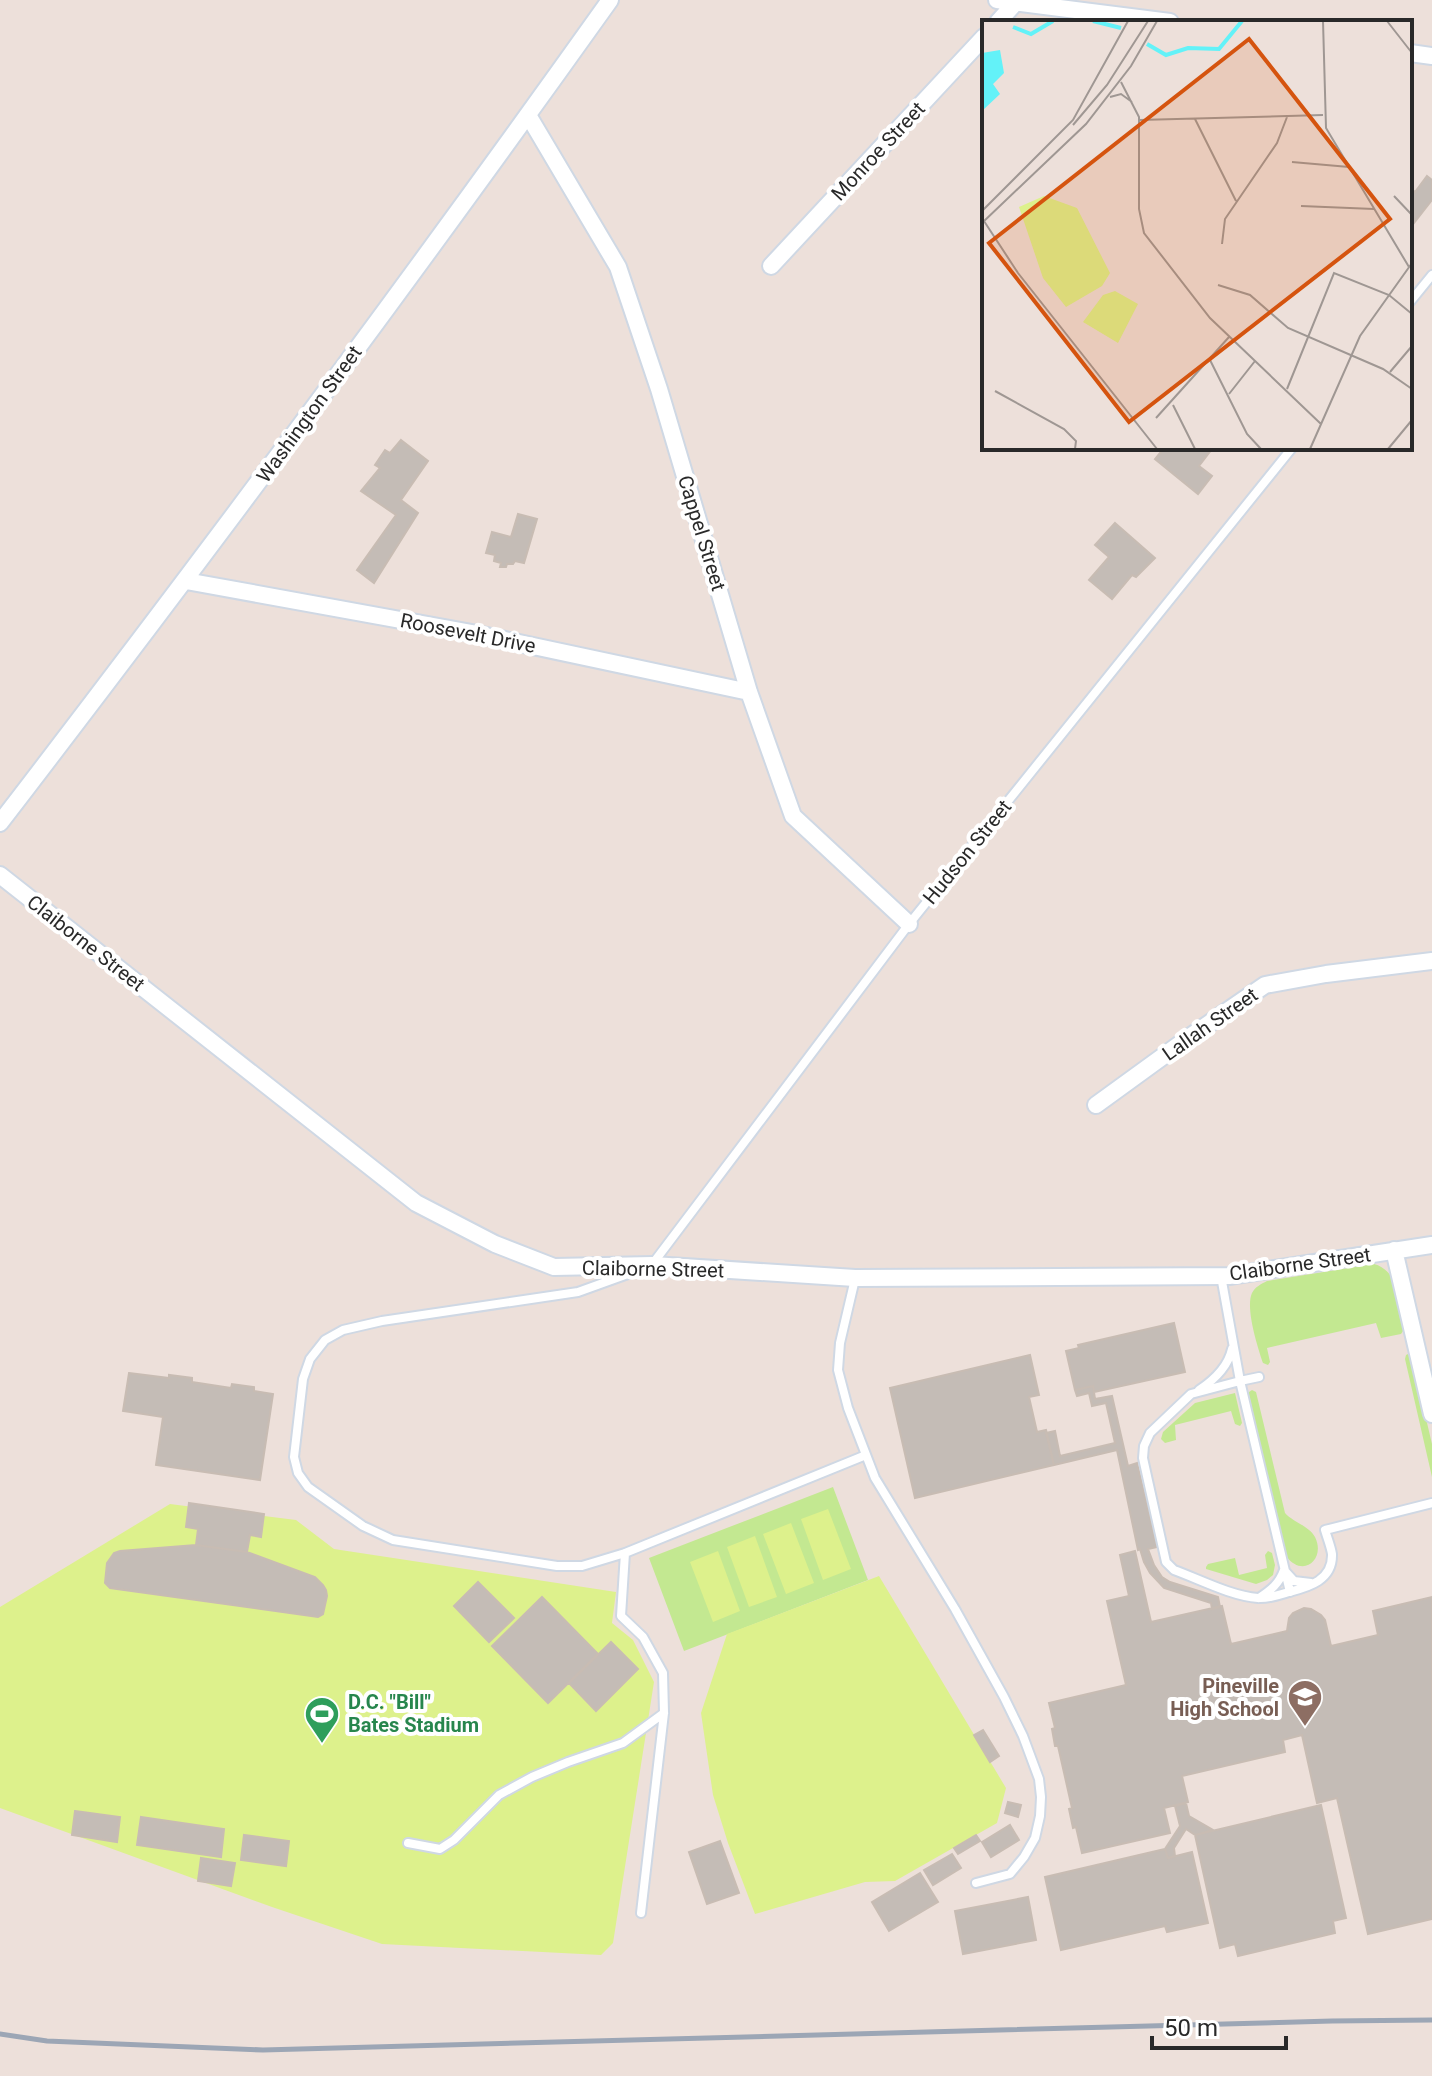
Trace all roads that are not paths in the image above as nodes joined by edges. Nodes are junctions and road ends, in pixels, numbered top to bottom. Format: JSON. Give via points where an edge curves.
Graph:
{"nodes":[{"id":1,"x":610,"y":0,"type":"edge"},
{"id":2,"x":997,"y":0,"type":"edge"},
{"id":3,"x":1016,"y":2,"type":"junction"},
{"id":4,"x":1000,"y":20,"type":"edge"},
{"id":5,"x":1155,"y":20,"type":"edge"},
{"id":6,"x":982,"y":39,"type":"edge"},
{"id":7,"x":1412,"y":53,"type":"edge"},
{"id":8,"x":1432,"y":56,"type":"edge"},
{"id":9,"x":528,"y":115,"type":"junction"},
{"id":10,"x":771,"y":266,"type":"dead end"},
{"id":11,"x":1432,"y":275,"type":"edge"},
{"id":12,"x":1412,"y":300,"type":"edge"},
{"id":13,"x":1290,"y":450,"type":"edge"},
{"id":14,"x":186,"y":581,"type":"junction"},
{"id":15,"x":749,"y":692,"type":"junction"},
{"id":16,"x":0,"y":823,"type":"edge"},
{"id":17,"x":0,"y":875,"type":"edge"},
{"id":18,"x":909,"y":924,"type":"junction"},
{"id":19,"x":1432,"y":961,"type":"edge"},
{"id":20,"x":1096,"y":1105,"type":"dead end"},
{"id":21,"x":1432,"y":1245,"type":"edge"},
{"id":22,"x":1394,"y":1250,"type":"junction"},
{"id":23,"x":653,"y":1265,"type":"junction"},
{"id":24,"x":1221,"y":1276,"type":"junction"},
{"id":25,"x":855,"y":1278,"type":"junction"},
{"id":26,"x":1233,"y":1346,"type":"junction"},
{"id":27,"x":1259,"y":1377,"type":"dead end"},
{"id":28,"x":1240,"y":1381,"type":"junction"},
{"id":29,"x":1191,"y":1394,"type":"junction"},
{"id":30,"x":1432,"y":1414,"type":"edge"},
{"id":31,"x":866,"y":1455,"type":"junction"},
{"id":32,"x":1432,"y":1503,"type":"edge"},
{"id":33,"x":625,"y":1553,"type":"junction"},
{"id":34,"x":1284,"y":1570,"type":"junction"},
{"id":35,"x":1315,"y":1583,"type":"junction"},
{"id":36,"x":1290,"y":1592,"type":"junction"},
{"id":37,"x":1259,"y":1598,"type":"junction"},
{"id":38,"x":664,"y":1713,"type":"junction"},
{"id":39,"x":408,"y":1843,"type":"dead end"},
{"id":40,"x":976,"y":1883,"type":"dead end"},
{"id":41,"x":641,"y":1913,"type":"dead end"}],
"edges":[{"from":1,"to":9,"type":"street","name":"Washington Street"},
{"from":2,"to":3,"type":"street"},
{"from":3,"to":4,"type":"street"},
{"from":3,"to":5,"type":"street"},
{"from":6,"to":10,"type":"street","name":"Monroe Street"},
{"from":7,"to":8,"type":"street"},
{"from":9,"to":14,"type":"street","name":"Washington Street"},
{"from":9,"to":15,"type":"street","name":"Cappel Street","via":[[618,267]]},
{"from":11,"to":12,"type":"lane"},
{"from":13,"to":18,"type":"lane","name":"Hudson Street"},
{"from":14,"to":15,"type":"street","name":"Roosevelt Drive","via":[[472,633]]},
{"from":14,"to":16,"type":"street","name":"Washington Street"},
{"from":15,"to":18,"type":"street","name":"Cappel Street","via":[[793,816]]},
{"from":17,"to":23,"type":"street","name":"Claiborne Street","via":[[416,1203],[554,1267]]},
{"from":18,"to":23,"type":"lane","name":"Hudson Street"},
{"from":19,"to":20,"type":"street","name":"Lallah Street","via":[[1265,985]]},
{"from":21,"to":22,"type":"street","name":"Claiborne Street"},
{"from":22,"to":24,"type":"street","name":"Claiborne Street"},
{"from":22,"to":30,"type":"street"},
{"from":23,"to":25,"type":"street","name":"Claiborne Street"},
{"from":23,"to":33,"type":"lane","via":[[578,1292],[343,1330],[325,1340],[310,1359],[294,1457],[308,1487],[393,1540],[557,1566],[582,1566]]},
{"from":24,"to":25,"type":"street","name":"Claiborne Street"},
{"from":24,"to":26,"type":"lane"},
{"from":25,"to":31,"type":"lane","via":[[838,1370]]},
{"from":26,"to":28,"type":"lane"},
{"from":26,"to":29,"type":"lane","via":[[1223,1369]]},
{"from":27,"to":28,"type":"lane"},
{"from":28,"to":29,"type":"lane"},
{"from":28,"to":34,"type":"lane"},
{"from":29,"to":37,"type":"lane","via":[[1150,1433],[1144,1446],[1166,1562],[1174,1570]]},
{"from":31,"to":33,"type":"lane"},
{"from":31,"to":40,"type":"lane","via":[[1004,1697],[1039,1779],[1040,1816],[1024,1857],[1010,1874]]},
{"from":32,"to":35,"type":"lane","via":[[1325,1530],[1330,1566]]},
{"from":33,"to":38,"type":"lane","via":[[621,1616],[643,1637],[663,1673]]},
{"from":34,"to":35,"type":"lane","via":[[1294,1581]]},
{"from":34,"to":36,"type":"lane"},
{"from":34,"to":37,"type":"lane"},
{"from":35,"to":36,"type":"lane"},
{"from":36,"to":37,"type":"lane"},
{"from":38,"to":39,"type":"lane","via":[[623,1743],[499,1795],[440,1849]]},
{"from":38,"to":41,"type":"lane"}]}
